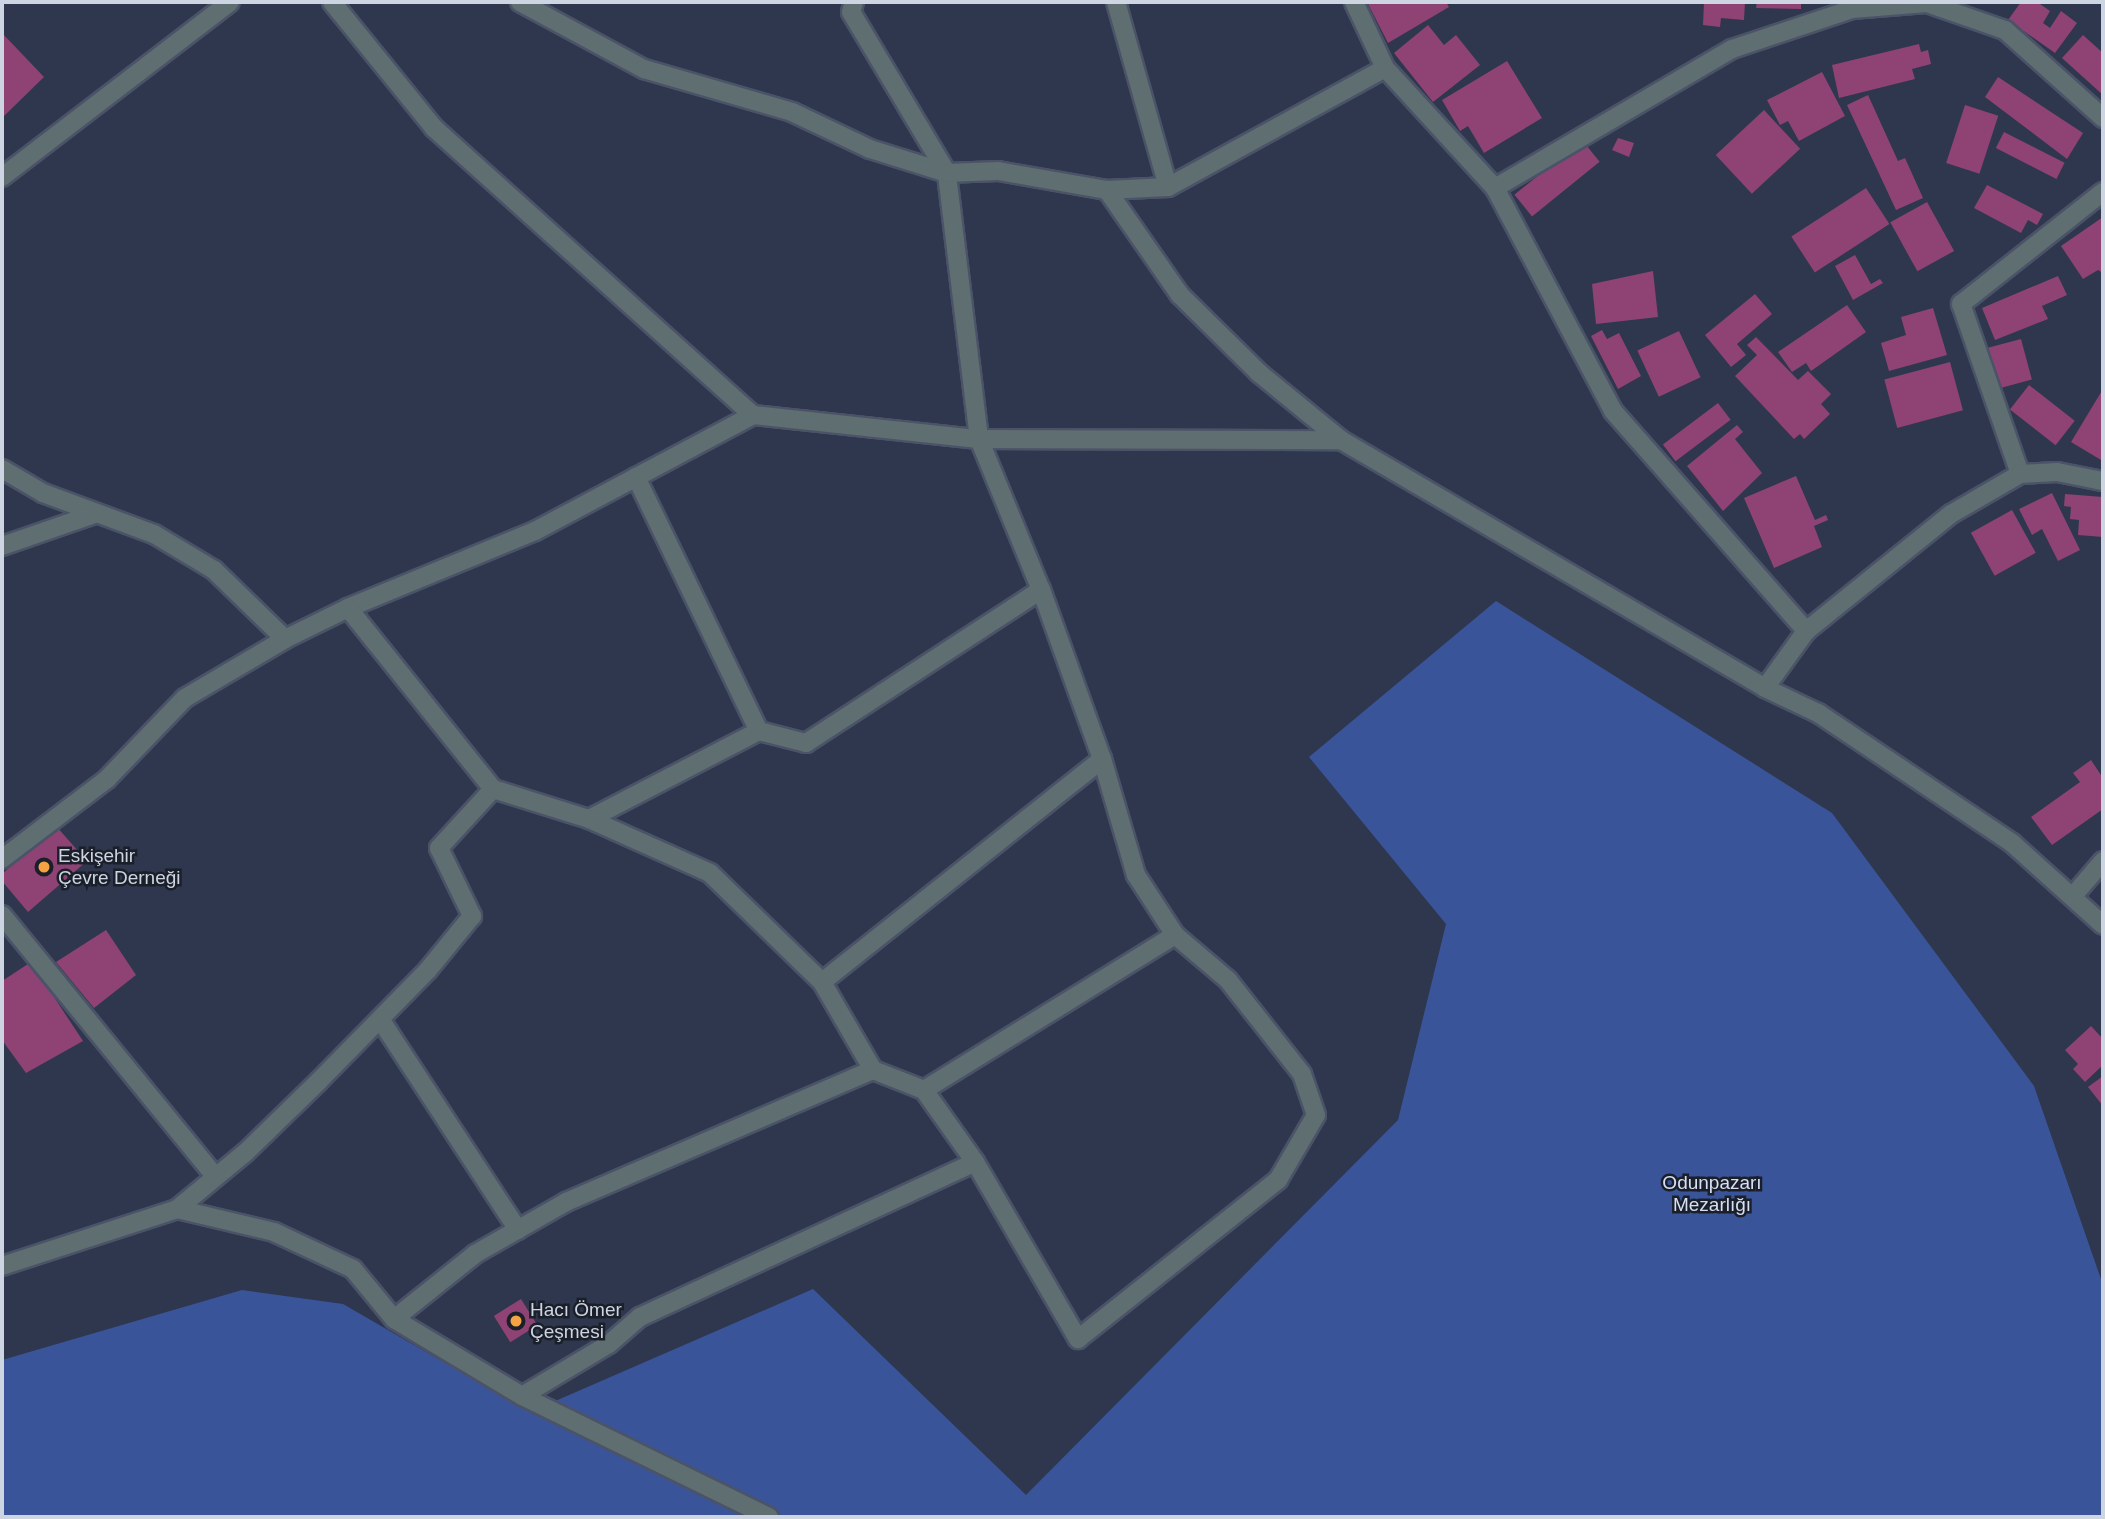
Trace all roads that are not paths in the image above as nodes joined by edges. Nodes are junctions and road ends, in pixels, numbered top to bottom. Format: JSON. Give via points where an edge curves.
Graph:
{"nodes":[{"id":1,"x":230,"y":2,"type":"edge"},
{"id":2,"x":332,"y":2,"type":"edge"},
{"id":3,"x":520,"y":2,"type":"edge"},
{"id":4,"x":854,"y":2,"type":"edge"},
{"id":5,"x":1116,"y":2,"type":"edge"},
{"id":6,"x":1354,"y":2,"type":"edge"},
{"id":7,"x":1385,"y":68,"type":"junction"},
{"id":8,"x":2103,"y":118,"type":"edge"},
{"id":9,"x":947,"y":173,"type":"junction"},
{"id":10,"x":2,"y":177,"type":"edge"},
{"id":11,"x":1168,"y":187,"type":"junction"},
{"id":12,"x":1495,"y":188,"type":"junction"},
{"id":13,"x":1107,"y":190,"type":"junction"},
{"id":14,"x":2103,"y":192,"type":"edge"},
{"id":15,"x":753,"y":415,"type":"junction"},
{"id":16,"x":979,"y":439,"type":"junction"},
{"id":17,"x":1341,"y":440,"type":"junction"},
{"id":18,"x":2,"y":469,"type":"edge"},
{"id":19,"x":2020,"y":474,"type":"junction"},
{"id":20,"x":636,"y":477,"type":"junction"},
{"id":21,"x":2103,"y":481,"type":"edge"},
{"id":22,"x":95,"y":514,"type":"junction"},
{"id":23,"x":2,"y":546,"type":"edge"},
{"id":24,"x":1041,"y":590,"type":"junction"},
{"id":25,"x":348,"y":608,"type":"junction"},
{"id":26,"x":1806,"y":631,"type":"junction"},
{"id":27,"x":285,"y":639,"type":"junction"},
{"id":28,"x":1765,"y":688,"type":"junction"},
{"id":29,"x":759,"y":731,"type":"junction"},
{"id":30,"x":1102,"y":760,"type":"junction"},
{"id":31,"x":493,"y":789,"type":"junction"},
{"id":32,"x":589,"y":819,"type":"junction"},
{"id":33,"x":2,"y":859,"type":"edge"},
{"id":34,"x":2103,"y":861,"type":"edge"},
{"id":35,"x":2073,"y":896,"type":"junction"},
{"id":36,"x":2,"y":915,"type":"edge"},
{"id":37,"x":2103,"y":925,"type":"edge"},
{"id":38,"x":1175,"y":935,"type":"junction"},
{"id":39,"x":822,"y":982,"type":"junction"},
{"id":40,"x":380,"y":1019,"type":"junction"},
{"id":41,"x":873,"y":1070,"type":"junction"},
{"id":42,"x":924,"y":1090,"type":"junction"},
{"id":43,"x":975,"y":1161,"type":"junction"},
{"id":44,"x":216,"y":1177,"type":"junction"},
{"id":45,"x":177,"y":1209,"type":"junction"},
{"id":46,"x":518,"y":1230,"type":"junction"},
{"id":47,"x":2,"y":1266,"type":"edge"},
{"id":48,"x":394,"y":1319,"type":"junction"},
{"id":49,"x":522,"y":1395,"type":"junction"},
{"id":50,"x":769,"y":1517,"type":"edge"}],
"edges":[{"from":1,"to":10,"type":"street"},
{"from":2,"to":15,"type":"street","via":[[434,128]]},
{"from":3,"to":9,"type":"street","via":[[644,69],[792,112],[870,149]]},
{"from":4,"to":9,"type":"street","via":[[851,12]]},
{"from":5,"to":11,"type":"street"},
{"from":6,"to":7,"type":"street"},
{"from":7,"to":11,"type":"street"},
{"from":7,"to":12,"type":"street"},
{"from":8,"to":12,"type":"street","via":[[2005,30],[1927,4],[1853,9],[1732,49]]},
{"from":9,"to":13,"type":"street","via":[[998,171]]},
{"from":9,"to":16,"type":"street"},
{"from":11,"to":13,"type":"street"},
{"from":12,"to":26,"type":"street","via":[[1613,411]]},
{"from":13,"to":17,"type":"street","via":[[1180,295],[1259,373]]},
{"from":14,"to":19,"type":"street","via":[[1961,304]]},
{"from":15,"to":16,"type":"street"},
{"from":15,"to":20,"type":"street"},
{"from":16,"to":17,"type":"street"},
{"from":16,"to":24,"type":"street"},
{"from":17,"to":28,"type":"street"},
{"from":18,"to":22,"type":"street","via":[[43,493]]},
{"from":19,"to":21,"type":"street","via":[[2057,472]]},
{"from":19,"to":26,"type":"street","via":[[1951,514]]},
{"from":20,"to":25,"type":"street","via":[[535,531]]},
{"from":20,"to":29,"type":"street"},
{"from":22,"to":23,"type":"street"},
{"from":22,"to":27,"type":"street","via":[[153,534],[214,570]]},
{"from":24,"to":29,"type":"street","via":[[806,743]]},
{"from":24,"to":30,"type":"street"},
{"from":25,"to":27,"type":"street"},
{"from":25,"to":31,"type":"street"},
{"from":26,"to":28,"type":"street"},
{"from":27,"to":33,"type":"street","via":[[186,698],[107,779]]},
{"from":28,"to":35,"type":"street","via":[[1818,713],[2012,844]]},
{"from":29,"to":32,"type":"street"},
{"from":30,"to":38,"type":"street","via":[[1136,875]]},
{"from":30,"to":39,"type":"street"},
{"from":31,"to":32,"type":"street"},
{"from":31,"to":40,"type":"street","via":[[439,848],[472,916]]},
{"from":32,"to":39,"type":"street","via":[[709,873]]},
{"from":34,"to":35,"type":"street"},
{"from":35,"to":37,"type":"street"},
{"from":36,"to":44,"type":"street"},
{"from":38,"to":42,"type":"street"},
{"from":38,"to":43,"type":"street","via":[[1228,980],[1302,1074],[1316,1115],[1278,1180],[1078,1339]]},
{"from":39,"to":41,"type":"street"},
{"from":40,"to":44,"type":"street"},
{"from":40,"to":46,"type":"street"},
{"from":41,"to":42,"type":"street"},
{"from":41,"to":46,"type":"street","via":[[566,1202]]},
{"from":42,"to":43,"type":"street"},
{"from":43,"to":49,"type":"street","via":[[640,1317],[609,1344]]},
{"from":44,"to":45,"type":"street"},
{"from":45,"to":47,"type":"street"},
{"from":45,"to":48,"type":"street","via":[[274,1232],[353,1269]]},
{"from":46,"to":48,"type":"street","via":[[475,1254]]},
{"from":48,"to":49,"type":"street"},
{"from":49,"to":50,"type":"street"}]}
